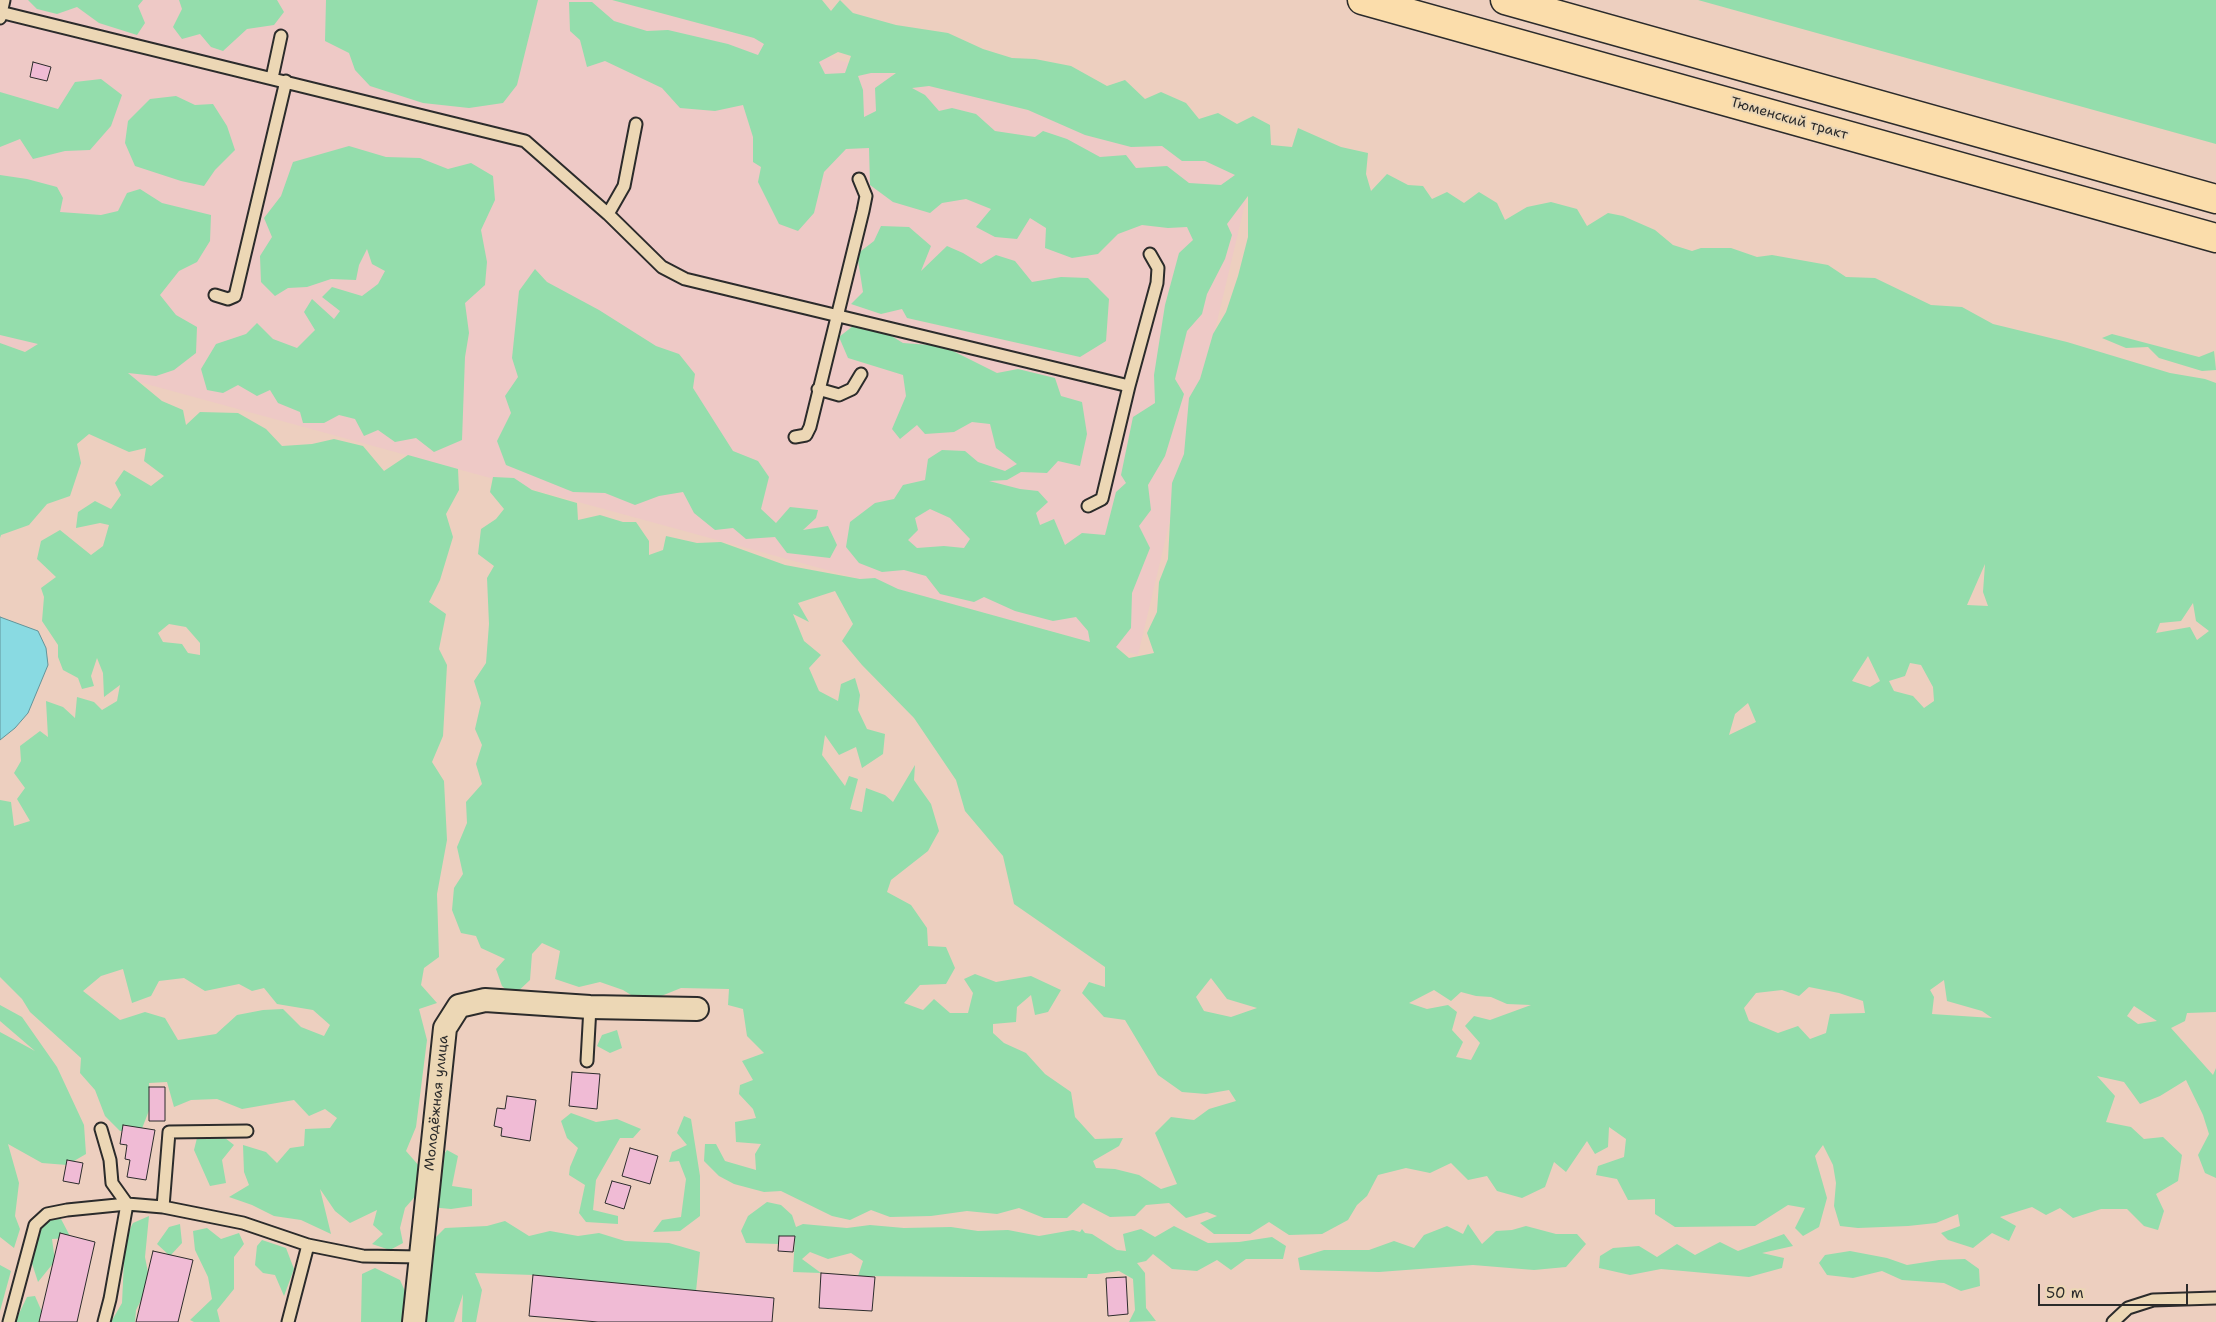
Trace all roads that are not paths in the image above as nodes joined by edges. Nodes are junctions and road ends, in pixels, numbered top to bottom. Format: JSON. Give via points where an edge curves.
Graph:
{"nodes":[{"id":1,"x":4,"y":0,"type":"edge"},
{"id":2,"x":1362,"y":0,"type":"edge"},
{"id":3,"x":1505,"y":0,"type":"edge"},
{"id":4,"x":0,"y":14,"type":"edge"},
{"id":5,"x":281,"y":36,"type":"dead end"},
{"id":6,"x":272,"y":78,"type":"junction"},
{"id":7,"x":286,"y":81,"type":"junction"},
{"id":8,"x":636,"y":124,"type":"dead end"},
{"id":9,"x":859,"y":179,"type":"dead end"},
{"id":10,"x":2216,"y":199,"type":"edge"},
{"id":11,"x":608,"y":214,"type":"junction"},
{"id":12,"x":2216,"y":238,"type":"edge"},
{"id":13,"x":1150,"y":254,"type":"dead end"},
{"id":14,"x":215,"y":295,"type":"dead end"},
{"id":15,"x":838,"y":315,"type":"junction"},
{"id":16,"x":861,"y":374,"type":"dead end"},
{"id":17,"x":1129,"y":386,"type":"junction"},
{"id":18,"x":818,"y":389,"type":"junction"},
{"id":19,"x":795,"y":437,"type":"dead end"},
{"id":20,"x":1088,"y":506,"type":"dead end"},
{"id":21,"x":590,"y":1007,"type":"junction"},
{"id":22,"x":697,"y":1009,"type":"dead end"},
{"id":23,"x":587,"y":1061,"type":"dead end"},
{"id":24,"x":101,"y":1129,"type":"dead end"},
{"id":25,"x":247,"y":1131,"type":"dead end"},
{"id":26,"x":127,"y":1204,"type":"junction"},
{"id":27,"x":163,"y":1207,"type":"junction"},
{"id":28,"x":308,"y":1245,"type":"junction"},
{"id":29,"x":420,"y":1257,"type":"junction"},
{"id":30,"x":2216,"y":1298,"type":"edge"},
{"id":31,"x":9,"y":1322,"type":"edge"},
{"id":32,"x":104,"y":1322,"type":"edge"},
{"id":33,"x":288,"y":1322,"type":"edge"},
{"id":34,"x":414,"y":1322,"type":"edge"},
{"id":35,"x":2113,"y":1322,"type":"edge"}],
"edges":[{"from":1,"to":4,"type":"lane"},
{"from":2,"to":12,"type":"main road","name":"Тюменский тракт"},
{"from":3,"to":10,"type":"main road"},
{"from":4,"to":6,"type":"lane"},
{"from":5,"to":6,"type":"lane"},
{"from":6,"to":7,"type":"lane"},
{"from":7,"to":11,"type":"lane","via":[[525,141]]},
{"from":7,"to":14,"type":"lane","via":[[235,296],[228,299]]},
{"from":8,"to":11,"type":"lane","via":[[624,186]]},
{"from":9,"to":15,"type":"lane","via":[[866,196]]},
{"from":11,"to":15,"type":"lane","via":[[662,267],[685,279]]},
{"from":13,"to":17,"type":"lane","via":[[1158,268],[1157,283]]},
{"from":15,"to":17,"type":"lane"},
{"from":15,"to":18,"type":"lane"},
{"from":16,"to":18,"type":"lane","via":[[852,389],[838,396]]},
{"from":17,"to":20,"type":"lane","via":[[1102,499]]},
{"from":18,"to":19,"type":"lane","via":[[810,427],[806,435]]},
{"from":21,"to":22,"type":"street","name":"Молодёжная улица"},
{"from":21,"to":23,"type":"lane"},
{"from":21,"to":29,"type":"street","name":"Молодёжная улица","via":[[485,1000],[459,1006],[445,1028]]},
{"from":24,"to":26,"type":"lane","via":[[110,1160],[112,1183]]},
{"from":25,"to":27,"type":"lane","via":[[169,1132]]},
{"from":26,"to":27,"type":"lane"},
{"from":26,"to":31,"type":"lane","via":[[47,1214],[34,1225]]},
{"from":26,"to":32,"type":"lane"},
{"from":27,"to":28,"type":"lane","via":[[243,1223]]},
{"from":28,"to":29,"type":"lane","via":[[363,1256]]},
{"from":28,"to":33,"type":"lane"},
{"from":29,"to":34,"type":"street","name":"Молодёжная улица"},
{"from":30,"to":35,"type":"lane","via":[[2153,1300],[2128,1308]]}]}
